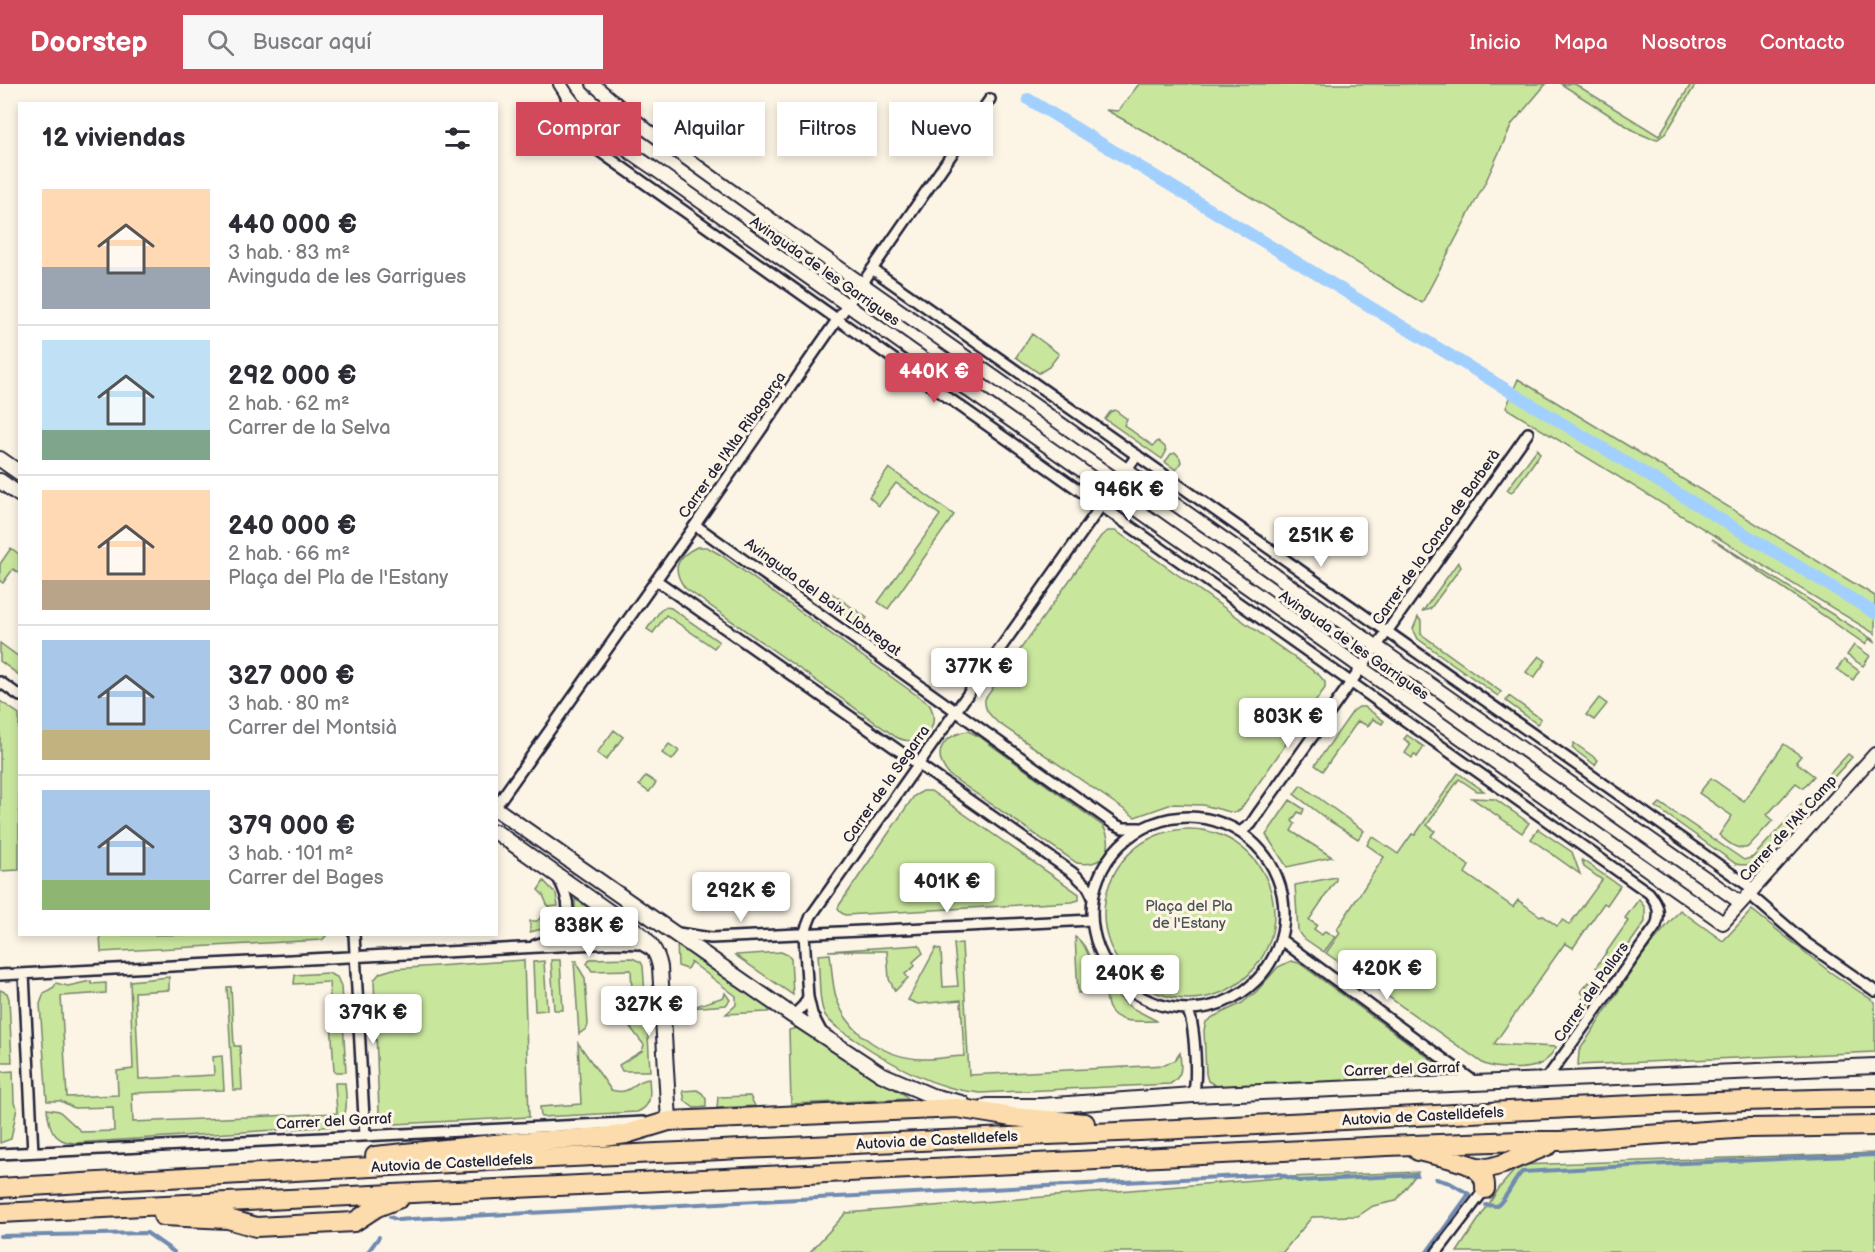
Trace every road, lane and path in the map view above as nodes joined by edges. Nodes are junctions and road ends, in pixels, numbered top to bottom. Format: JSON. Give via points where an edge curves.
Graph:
{"nodes":[{"id":1,"x":593,"y":84,"type":"edge"},
{"id":2,"x":562,"y":88,"type":"edge"},
{"id":3,"x":990,"y":99,"type":"dead end"},
{"id":4,"x":872,"y":269,"type":"junction"},
{"id":5,"x":862,"y":284,"type":"junction"},
{"id":6,"x":847,"y":305,"type":"junction"},
{"id":7,"x":837,"y":320,"type":"junction"},
{"id":8,"x":1528,"y":433,"type":"dead end"},
{"id":9,"x":1137,"y":455,"type":"junction"},
{"id":10,"x":0,"y":459,"type":"edge"},
{"id":11,"x":1126,"y":470,"type":"junction"},
{"id":12,"x":18,"y":471,"type":"edge"},
{"id":13,"x":0,"y":481,"type":"edge"},
{"id":14,"x":1111,"y":491,"type":"junction"},
{"id":15,"x":18,"y":494,"type":"edge"},
{"id":16,"x":1101,"y":505,"type":"junction"},
{"id":17,"x":695,"y":525,"type":"junction"},
{"id":18,"x":656,"y":580,"type":"junction"},
{"id":19,"x":1387,"y":632,"type":"junction"},
{"id":20,"x":1377,"y":646,"type":"junction"},
{"id":21,"x":1362,"y":668,"type":"junction"},
{"id":22,"x":0,"y":682,"type":"edge"},
{"id":23,"x":1352,"y":682,"type":"junction"},
{"id":24,"x":18,"y":695,"type":"edge"},
{"id":25,"x":955,"y":710,"type":"junction"},
{"id":26,"x":1875,"y":754,"type":"edge"},
{"id":27,"x":918,"y":764,"type":"junction"},
{"id":28,"x":498,"y":804,"type":"edge"},
{"id":29,"x":498,"y":808,"type":"edge"},
{"id":30,"x":1142,"y":828,"type":"junction"},
{"id":31,"x":1240,"y":832,"type":"junction"},
{"id":32,"x":498,"y":833,"type":"edge"},
{"id":33,"x":555,"y":874,"type":"junction"},
{"id":34,"x":1748,"y":896,"type":"junction"},
{"id":35,"x":1093,"y":897,"type":"junction"},
{"id":36,"x":1659,"y":919,"type":"joint"},
{"id":37,"x":1092,"y":920,"type":"junction"},
{"id":38,"x":1723,"y":923,"type":"joint"},
{"id":39,"x":676,"y":933,"type":"junction"},
{"id":40,"x":804,"y":934,"type":"junction"},
{"id":41,"x":354,"y":936,"type":"edge"},
{"id":42,"x":1281,"y":940,"type":"junction"},
{"id":43,"x":526,"y":948,"type":"junction"},
{"id":44,"x":654,"y":950,"type":"junction"},
{"id":45,"x":355,"y":955,"type":"junction"},
{"id":46,"x":24,"y":974,"type":"junction"},
{"id":47,"x":0,"y":975,"type":"edge"},
{"id":48,"x":1875,"y":991,"type":"edge"},
{"id":49,"x":808,"y":997,"type":"junction"},
{"id":50,"x":1188,"y":1011,"type":"junction"},
{"id":51,"x":793,"y":1016,"type":"junction"},
{"id":52,"x":823,"y":1036,"type":"junction"},
{"id":53,"x":1875,"y":1066,"type":"edge"},
{"id":54,"x":1545,"y":1082,"type":"junction"},
{"id":55,"x":1476,"y":1083,"type":"junction"},
{"id":56,"x":1193,"y":1095,"type":"junction"},
{"id":57,"x":932,"y":1096,"type":"junction"},
{"id":58,"x":1875,"y":1098,"type":"edge"},
{"id":59,"x":957,"y":1108,"type":"junction"},
{"id":60,"x":669,"y":1121,"type":"junction"},
{"id":61,"x":1875,"y":1126,"type":"edge"},
{"id":62,"x":1164,"y":1129,"type":"junction"},
{"id":63,"x":365,"y":1136,"type":"junction"},
{"id":64,"x":1560,"y":1141,"type":"junction"},
{"id":65,"x":1387,"y":1146,"type":"junction"},
{"id":66,"x":33,"y":1152,"type":"junction"},
{"id":67,"x":0,"y":1154,"type":"edge"},
{"id":68,"x":1460,"y":1161,"type":"junction"},
{"id":69,"x":1511,"y":1161,"type":"junction"},
{"id":70,"x":308,"y":1169,"type":"junction"},
{"id":71,"x":0,"y":1188,"type":"edge"},
{"id":72,"x":1485,"y":1189,"type":"junction"},
{"id":73,"x":418,"y":1192,"type":"junction"},
{"id":74,"x":50,"y":1211,"type":"junction"},
{"id":75,"x":0,"y":1213,"type":"edge"},
{"id":76,"x":1437,"y":1252,"type":"edge"}],
"edges":[{"from":1,"to":5,"type":"street","name":"Avinguda de les Garrigues","via":[[669,146]]},
{"from":2,"to":6,"type":"street","name":"Avinguda de les Garrigues","via":[[583,116],[600,130]]},
{"from":2,"to":7,"type":"street","name":"Avinguda de les Garrigues","via":[[572,118],[592,146]]},
{"from":3,"to":4,"type":"street","name":"Carrer de l'Alta Ribagorça"},
{"from":4,"to":5,"type":"street","name":"Carrer de l'Alta Ribagorça"},
{"from":4,"to":9,"type":"street","name":"Avinguda de les Garrigues"},
{"from":5,"to":6,"type":"street","name":"Carrer de l'Alta Ribagorça"},
{"from":5,"to":11,"type":"street","name":"Avinguda de les Garrigues"},
{"from":6,"to":7,"type":"street","name":"Carrer de l'Alta Ribagorça"},
{"from":6,"to":14,"type":"street","name":"Avinguda de les Garrigues"},
{"from":7,"to":16,"type":"street","name":"Avinguda de les Garrigues"},
{"from":7,"to":17,"type":"street","name":"Carrer de l'Alta Ribagorça"},
{"from":8,"to":19,"type":"street","name":"Carrer de la Conca de Barberà"},
{"from":9,"to":11,"type":"street","name":"Carrer de la Segarra"},
{"from":9,"to":19,"type":"street","name":"Avinguda de les Garrigues"},
{"from":10,"to":12,"type":"main road"},
{"from":11,"to":14,"type":"street","name":"Carrer de la Segarra"},
{"from":11,"to":20,"type":"street","name":"Avinguda de les Garrigues"},
{"from":13,"to":15,"type":"main road"},
{"from":14,"to":16,"type":"street","name":"Carrer de la Segarra"},
{"from":14,"to":21,"type":"street","name":"Avinguda de les Garrigues"},
{"from":16,"to":23,"type":"street","name":"Avinguda de les Garrigues"},
{"from":16,"to":25,"type":"street","name":"Carrer de la Segarra"},
{"from":17,"to":18,"type":"street","name":"Carrer de l'Alta Ribagorça"},
{"from":17,"to":25,"type":"street","name":"Avinguda del Baix Llobregat"},
{"from":18,"to":27,"type":"street"},
{"from":18,"to":28,"type":"street","name":"Carrer de l'Alta Ribagorça"},
{"from":19,"to":20,"type":"street","name":"Carrer de la Conca de Barberà"},
{"from":19,"to":34,"type":"street","name":"Avinguda de les Garrigues"},
{"from":20,"to":21,"type":"street","name":"Carrer de la Conca de Barberà"},
{"from":20,"to":34,"type":"street","name":"Avinguda de les Garrigues"},
{"from":21,"to":23,"type":"street","name":"Carrer de la Conca de Barberà"},
{"from":21,"to":38,"type":"street","name":"Avinguda de les Garrigues"},
{"from":22,"to":24,"type":"street"},
{"from":23,"to":31,"type":"street","name":"Carrer de la Conca de Barberà","via":[[1251,824]]},
{"from":23,"to":36,"type":"street","name":"Avinguda de les Garrigues","via":[[1637,884],[1656,901]]},
{"from":25,"to":27,"type":"street","name":"Carrer de la Segarra"},
{"from":25,"to":30,"type":"street","name":"Avinguda del Baix Llobregat","via":[[1114,824]]},
{"from":26,"to":34,"type":"street","name":"Carrer de l'Alt Camp"},
{"from":27,"to":35,"type":"street","via":[[1073,873]]},
{"from":27,"to":40,"type":"street","name":"Carrer de la Segarra","via":[[811,916]]},
{"from":29,"to":39,"type":"main road","name":"Carrer del Garraf"},
{"from":30,"to":31,"type":"street","via":[[1182,816],[1210,819]]},
{"from":30,"to":35,"type":"street","via":[[1120,844],[1106,862]]},
{"from":31,"to":42,"type":"street","via":[[1263,851],[1278,877],[1285,906]]},
{"from":32,"to":33,"type":"main road"},
{"from":33,"to":43,"type":"street","via":[[568,899],[566,919],[550,939]]},
{"from":33,"to":44,"type":"main road","via":[[635,930]]},
{"from":34,"to":38,"type":"street","name":"Carrer de l'Alt Camp"},
{"from":34,"to":48,"type":"street"},
{"from":35,"to":37,"type":"street"},
{"from":36,"to":54,"type":"street","name":"Carrer del Pallars"},
{"from":37,"to":40,"type":"street"},
{"from":37,"to":50,"type":"street","via":[[1096,943],[1117,978],[1139,996]]},
{"from":39,"to":40,"type":"street","via":[[711,938]]},
{"from":39,"to":51,"type":"main road","name":"Carrer del Garraf"},
{"from":40,"to":49,"type":"street","name":"Carrer de la Segarra"},
{"from":41,"to":45,"type":"street"},
{"from":42,"to":50,"type":"street","via":[[1264,974],[1252,986],[1225,1003]]},
{"from":42,"to":55,"type":"street"},
{"from":43,"to":44,"type":"street","via":[[615,943]]},
{"from":43,"to":45,"type":"street"},
{"from":44,"to":60,"type":"main road","via":[[664,1013]]},
{"from":45,"to":46,"type":"street"},
{"from":45,"to":63,"type":"street"},
{"from":46,"to":47,"type":"street"},
{"from":46,"to":66,"type":"street"},
{"from":49,"to":51,"type":"street"},
{"from":49,"to":52,"type":"street","name":"Carrer de la Segarra"},
{"from":50,"to":56,"type":"street","via":[[1196,1082]]},
{"from":51,"to":52,"type":"main road","name":"Carrer del Garraf"},
{"from":52,"to":57,"type":"main road","name":"Carrer del Garraf","via":[[881,1074]]},
{"from":53,"to":54,"type":"main road","name":"Carrer del Garraf"},
{"from":54,"to":55,"type":"main road","name":"Carrer del Garraf"},
{"from":55,"to":56,"type":"main road","name":"Carrer del Garraf"},
{"from":56,"to":57,"type":"main road","name":"Carrer del Garraf","via":[[1007,1107]]},
{"from":57,"to":59,"type":"highway"},
{"from":58,"to":62,"type":"highway","name":"Autovia de Castelldefels","via":[[1734,1100]]},
{"from":59,"to":60,"type":"highway"},
{"from":59,"to":62,"type":"highway","via":[[1038,1120]]},
{"from":60,"to":63,"type":"street","name":"Carrer del Garraf"},
{"from":60,"to":70,"type":"highway","via":[[604,1137],[388,1154]]},
{"from":61,"to":64,"type":"highway","name":"Autovia de Castelldefels","via":[[1749,1128]]},
{"from":62,"to":70,"type":"highway","name":"Autovia de Castelldefels"},
{"from":63,"to":66,"type":"street","name":"Carrer del Garraf"},
{"from":64,"to":65,"type":"highway","name":"Autovia de Castelldefels"},
{"from":64,"to":69,"type":"highway"},
{"from":65,"to":68,"type":"highway"},
{"from":65,"to":73,"type":"highway","name":"Autovia de Castelldefels"},
{"from":66,"to":67,"type":"street","name":"Carrer del Garraf"},
{"from":68,"to":69,"type":"highway","via":[[1483,1168]]},
{"from":68,"to":72,"type":"highway","via":[[1479,1171]]},
{"from":69,"to":72,"type":"highway"},
{"from":70,"to":71,"type":"highway","name":"Autovia de Castelldefels"},
{"from":72,"to":76,"type":"street"},
{"from":73,"to":74,"type":"highway","name":"Autovia de Castelldefels"},
{"from":73,"to":74,"type":"highway","via":[[385,1203],[354,1222],[297,1225],[256,1227],[228,1219]]},
{"from":74,"to":75,"type":"highway","name":"Autovia de Castelldefels"}]}
